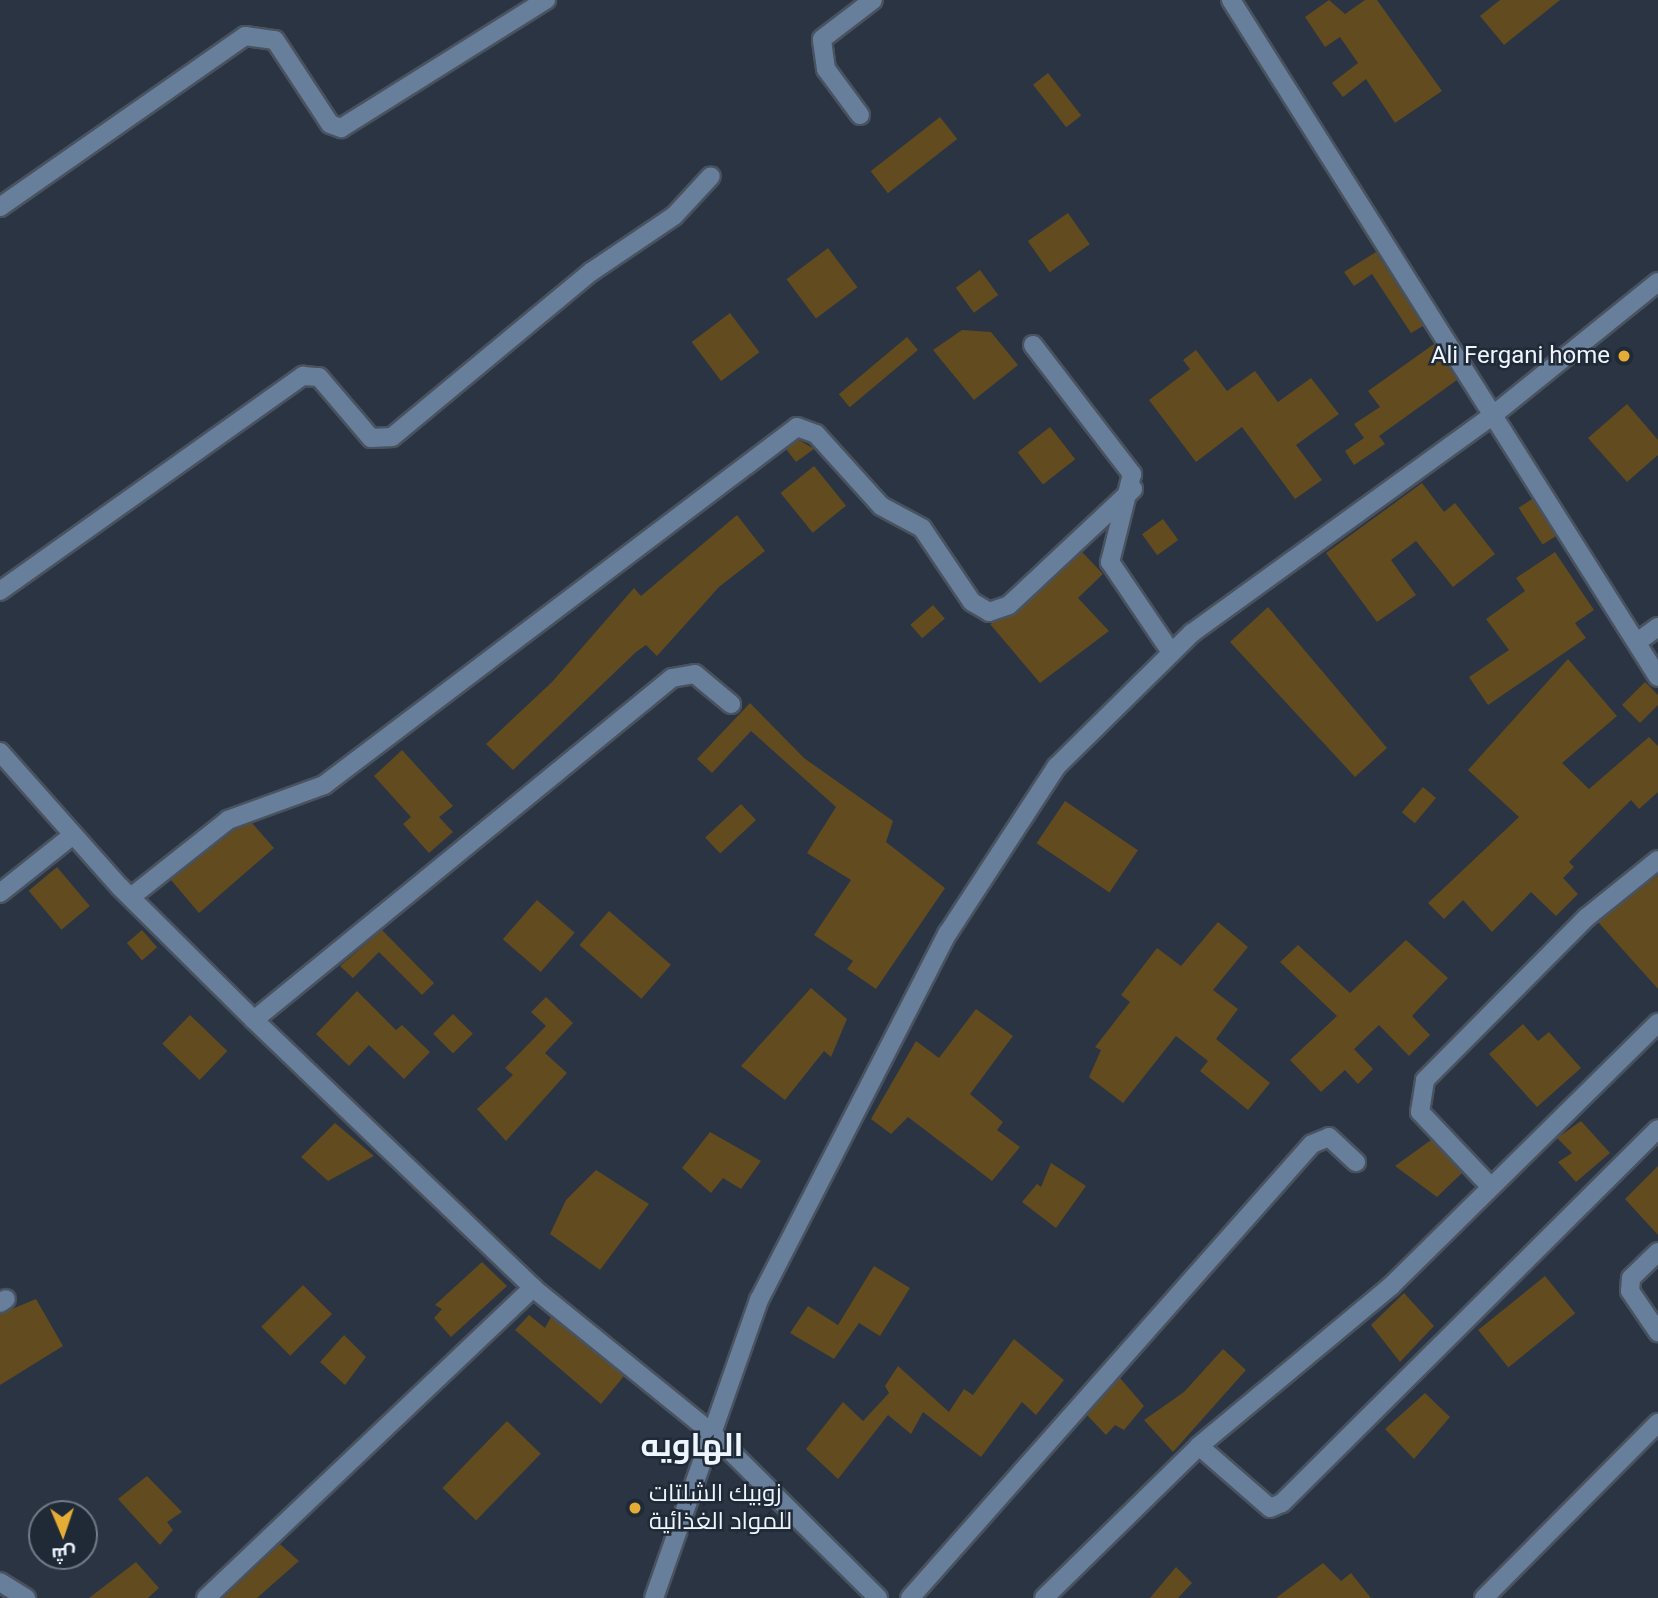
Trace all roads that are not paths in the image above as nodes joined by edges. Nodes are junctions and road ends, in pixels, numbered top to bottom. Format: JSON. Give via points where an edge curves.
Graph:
{"nodes":[{"id":1,"x":546,"y":0,"type":"edge"},
{"id":2,"x":873,"y":0,"type":"edge"},
{"id":3,"x":1231,"y":0,"type":"edge"},
{"id":4,"x":860,"y":115,"type":"dead end"},
{"id":5,"x":711,"y":176,"type":"dead end"},
{"id":6,"x":0,"y":207,"type":"edge"},
{"id":7,"x":1658,"y":282,"type":"edge"},
{"id":8,"x":1033,"y":345,"type":"dead end"},
{"id":9,"x":1493,"y":415,"type":"junction"},
{"id":10,"x":1133,"y":489,"type":"junction"},
{"id":11,"x":0,"y":591,"type":"edge"},
{"id":12,"x":1658,"y":627,"type":"edge"},
{"id":13,"x":1640,"y":640,"type":"junction"},
{"id":14,"x":1171,"y":652,"type":"junction"},
{"id":15,"x":1658,"y":677,"type":"edge"},
{"id":16,"x":731,"y":704,"type":"dead end"},
{"id":17,"x":0,"y":752,"type":"edge"},
{"id":18,"x":73,"y":835,"type":"junction"},
{"id":19,"x":1658,"y":860,"type":"edge"},
{"id":20,"x":0,"y":892,"type":"edge"},
{"id":21,"x":131,"y":897,"type":"junction"},
{"id":22,"x":254,"y":1020,"type":"junction"},
{"id":23,"x":1658,"y":1023,"type":"edge"},
{"id":24,"x":1658,"y":1129,"type":"edge"},
{"id":25,"x":1356,"y":1162,"type":"dead end"},
{"id":26,"x":1490,"y":1186,"type":"junction"},
{"id":27,"x":1658,"y":1252,"type":"edge"},
{"id":28,"x":533,"y":1288,"type":"junction"},
{"id":29,"x":1658,"y":1332,"type":"edge"},
{"id":30,"x":1658,"y":1423,"type":"edge"},
{"id":31,"x":712,"y":1433,"type":"junction"},
{"id":32,"x":1199,"y":1446,"type":"junction"},
{"id":33,"x":0,"y":1582,"type":"edge"},
{"id":34,"x":26,"y":1598,"type":"edge"},
{"id":35,"x":206,"y":1598,"type":"edge"},
{"id":36,"x":654,"y":1598,"type":"edge"},
{"id":37,"x":878,"y":1598,"type":"edge"},
{"id":38,"x":910,"y":1598,"type":"edge"},
{"id":39,"x":1044,"y":1598,"type":"edge"},
{"id":40,"x":1484,"y":1598,"type":"edge"}],
"edges":[{"from":1,"to":6,"type":"street","via":[[354,126],[341,128],[330,124],[275,40],[245,36]]},
{"from":2,"to":4,"type":"street","via":[[822,39],[826,69]]},
{"from":3,"to":9,"type":"street"},
{"from":5,"to":11,"type":"street","via":[[674,216],[591,272],[392,437],[371,438],[319,377],[303,376]]},
{"from":7,"to":9,"type":"street"},
{"from":8,"to":10,"type":"street","via":[[1121,455]]},
{"from":9,"to":13,"type":"street"},
{"from":9,"to":14,"type":"street"},
{"from":10,"to":14,"type":"street","via":[[1110,562]]},
{"from":10,"to":21,"type":"street","via":[[1009,605],[989,612],[972,602],[922,528],[881,506],[816,434],[797,427],[324,785],[228,820]]},
{"from":12,"to":13,"type":"street"},
{"from":13,"to":15,"type":"street"},
{"from":14,"to":31,"type":"street","via":[[1057,766],[948,933],[759,1300]]},
{"from":16,"to":22,"type":"street","via":[[695,674],[672,678]]},
{"from":17,"to":18,"type":"street"},
{"from":18,"to":20,"type":"street"},
{"from":18,"to":21,"type":"street"},
{"from":19,"to":26,"type":"street","via":[[1587,917],[1424,1080],[1420,1112]]},
{"from":21,"to":22,"type":"street"},
{"from":22,"to":28,"type":"street"},
{"from":23,"to":26,"type":"street"},
{"from":24,"to":32,"type":"street","via":[[1275,1508]]},
{"from":25,"to":38,"type":"street","via":[[1329,1137],[1312,1144]]},
{"from":26,"to":32,"type":"street","via":[[1391,1286]]},
{"from":27,"to":29,"type":"street","via":[[1631,1278],[1630,1291]]},
{"from":28,"to":31,"type":"street"},
{"from":28,"to":35,"type":"street"},
{"from":30,"to":40,"type":"street"},
{"from":31,"to":36,"type":"street"},
{"from":31,"to":37,"type":"street"},
{"from":32,"to":39,"type":"street"},
{"from":33,"to":34,"type":"street"}]}
